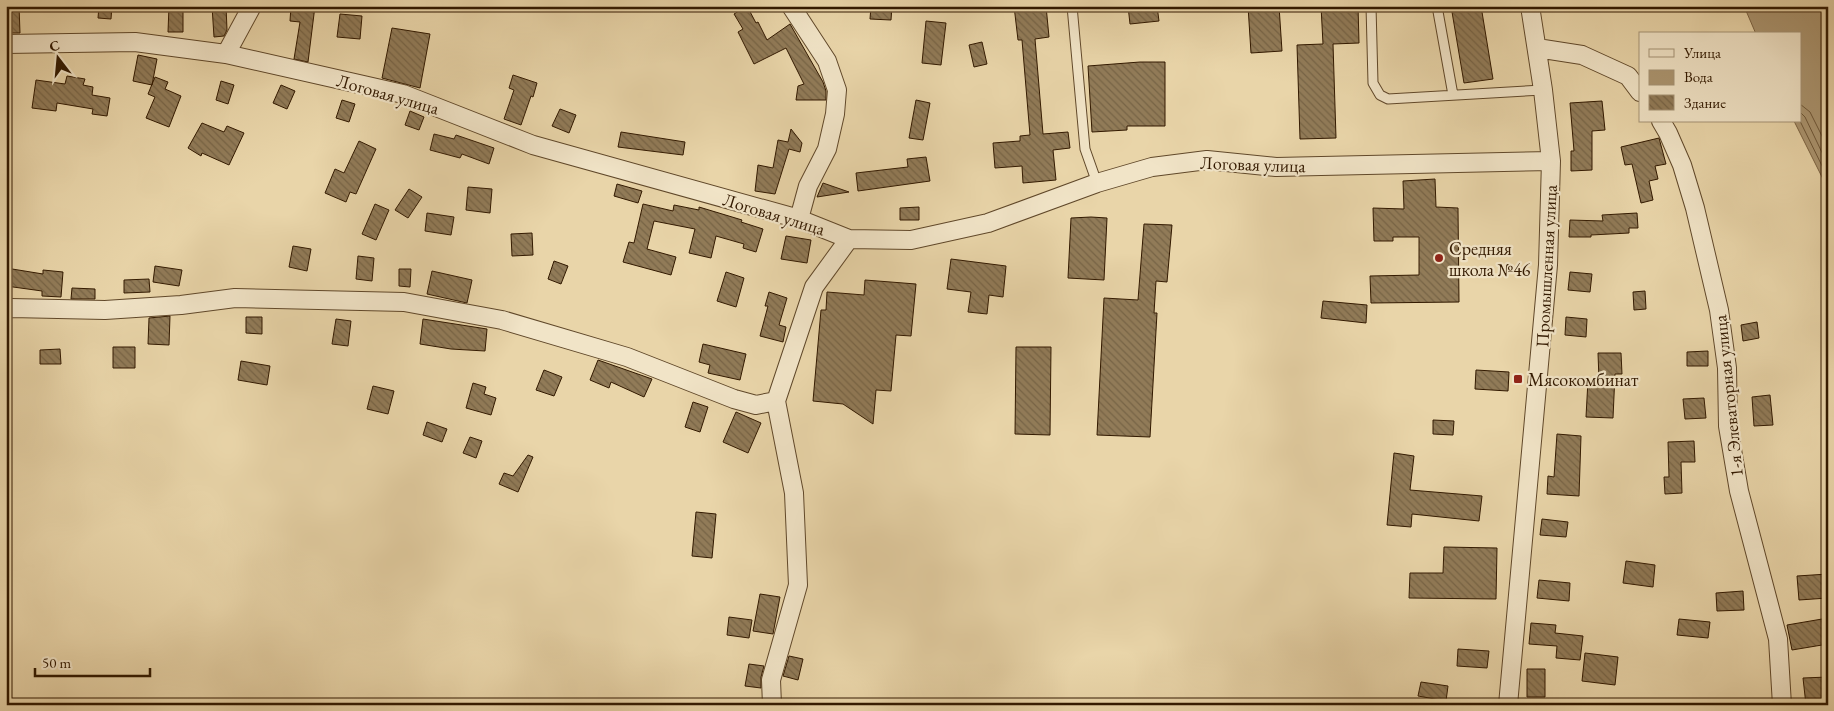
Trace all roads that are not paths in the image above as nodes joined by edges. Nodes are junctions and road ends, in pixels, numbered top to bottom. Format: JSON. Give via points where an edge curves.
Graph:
{"nodes":[{"id":1,"x":252,"y":6,"type":"edge"},
{"id":2,"x":791,"y":6,"type":"edge"},
{"id":3,"x":1072,"y":6,"type":"edge"},
{"id":4,"x":1371,"y":6,"type":"edge"},
{"id":5,"x":1437,"y":6,"type":"edge"},
{"id":6,"x":1530,"y":6,"type":"edge"},
{"id":7,"x":6,"y":44,"type":"edge"},
{"id":8,"x":1537,"y":48,"type":"junction"},
{"id":9,"x":226,"y":54,"type":"junction"},
{"id":10,"x":1543,"y":90,"type":"junction"},
{"id":11,"x":1639,"y":91,"type":"edge"},
{"id":12,"x":1453,"y":95,"type":"junction"},
{"id":13,"x":1662,"y":122,"type":"edge"},
{"id":14,"x":1551,"y":161,"type":"junction"},
{"id":15,"x":1097,"y":183,"type":"junction"},
{"id":16,"x":800,"y":219,"type":"junction"},
{"id":17,"x":849,"y":238,"type":"junction"},
{"id":18,"x":6,"y":310,"type":"edge"},
{"id":19,"x":776,"y":400,"type":"junction"},
{"id":20,"x":772,"y":705,"type":"edge"},
{"id":21,"x":1508,"y":705,"type":"edge"},
{"id":22,"x":1782,"y":705,"type":"edge"}],
"edges":[{"from":1,"to":9,"type":"street"},
{"from":2,"to":16,"type":"street","via":[[827,61],[837,90],[827,149],[808,186]]},
{"from":3,"to":15,"type":"lane","via":[[1085,149]]},
{"from":4,"to":12,"type":"lane","via":[[1373,83],[1380,95],[1388,99]]},
{"from":5,"to":12,"type":"lane"},
{"from":6,"to":8,"type":"street","name":"Промышленная улица"},
{"from":7,"to":9,"type":"street","name":"Логовая улица","via":[[134,42]]},
{"from":8,"to":10,"type":"street","name":"Промышленная улица"},
{"from":8,"to":11,"type":"street","via":[[1582,56],[1628,76]]},
{"from":9,"to":16,"type":"street","name":"Логовая улица","via":[[403,94],[533,145]]},
{"from":10,"to":12,"type":"lane"},
{"from":10,"to":14,"type":"street","name":"Промышленная улица"},
{"from":13,"to":22,"type":"street","name":"1-я Элеваторная улица","via":[[1682,165],[1719,310],[1727,368],[1728,426],[1739,491],[1778,639]]},
{"from":14,"to":15,"type":"street","name":"Логовая улица","via":[[1276,167],[1207,160],[1152,167]]},
{"from":14,"to":21,"type":"street","name":"Промышленная улица","via":[[1548,265]]},
{"from":15,"to":17,"type":"street","name":"Логовая улица","via":[[988,223],[911,240]]},
{"from":16,"to":17,"type":"street","name":"Логовая улица"},
{"from":17,"to":19,"type":"street","via":[[814,287]]},
{"from":18,"to":19,"type":"street","via":[[105,310],[235,298],[404,302],[502,320],[588,345],[756,405]]},
{"from":19,"to":20,"type":"street","via":[[794,494],[798,585],[771,680]]}]}
